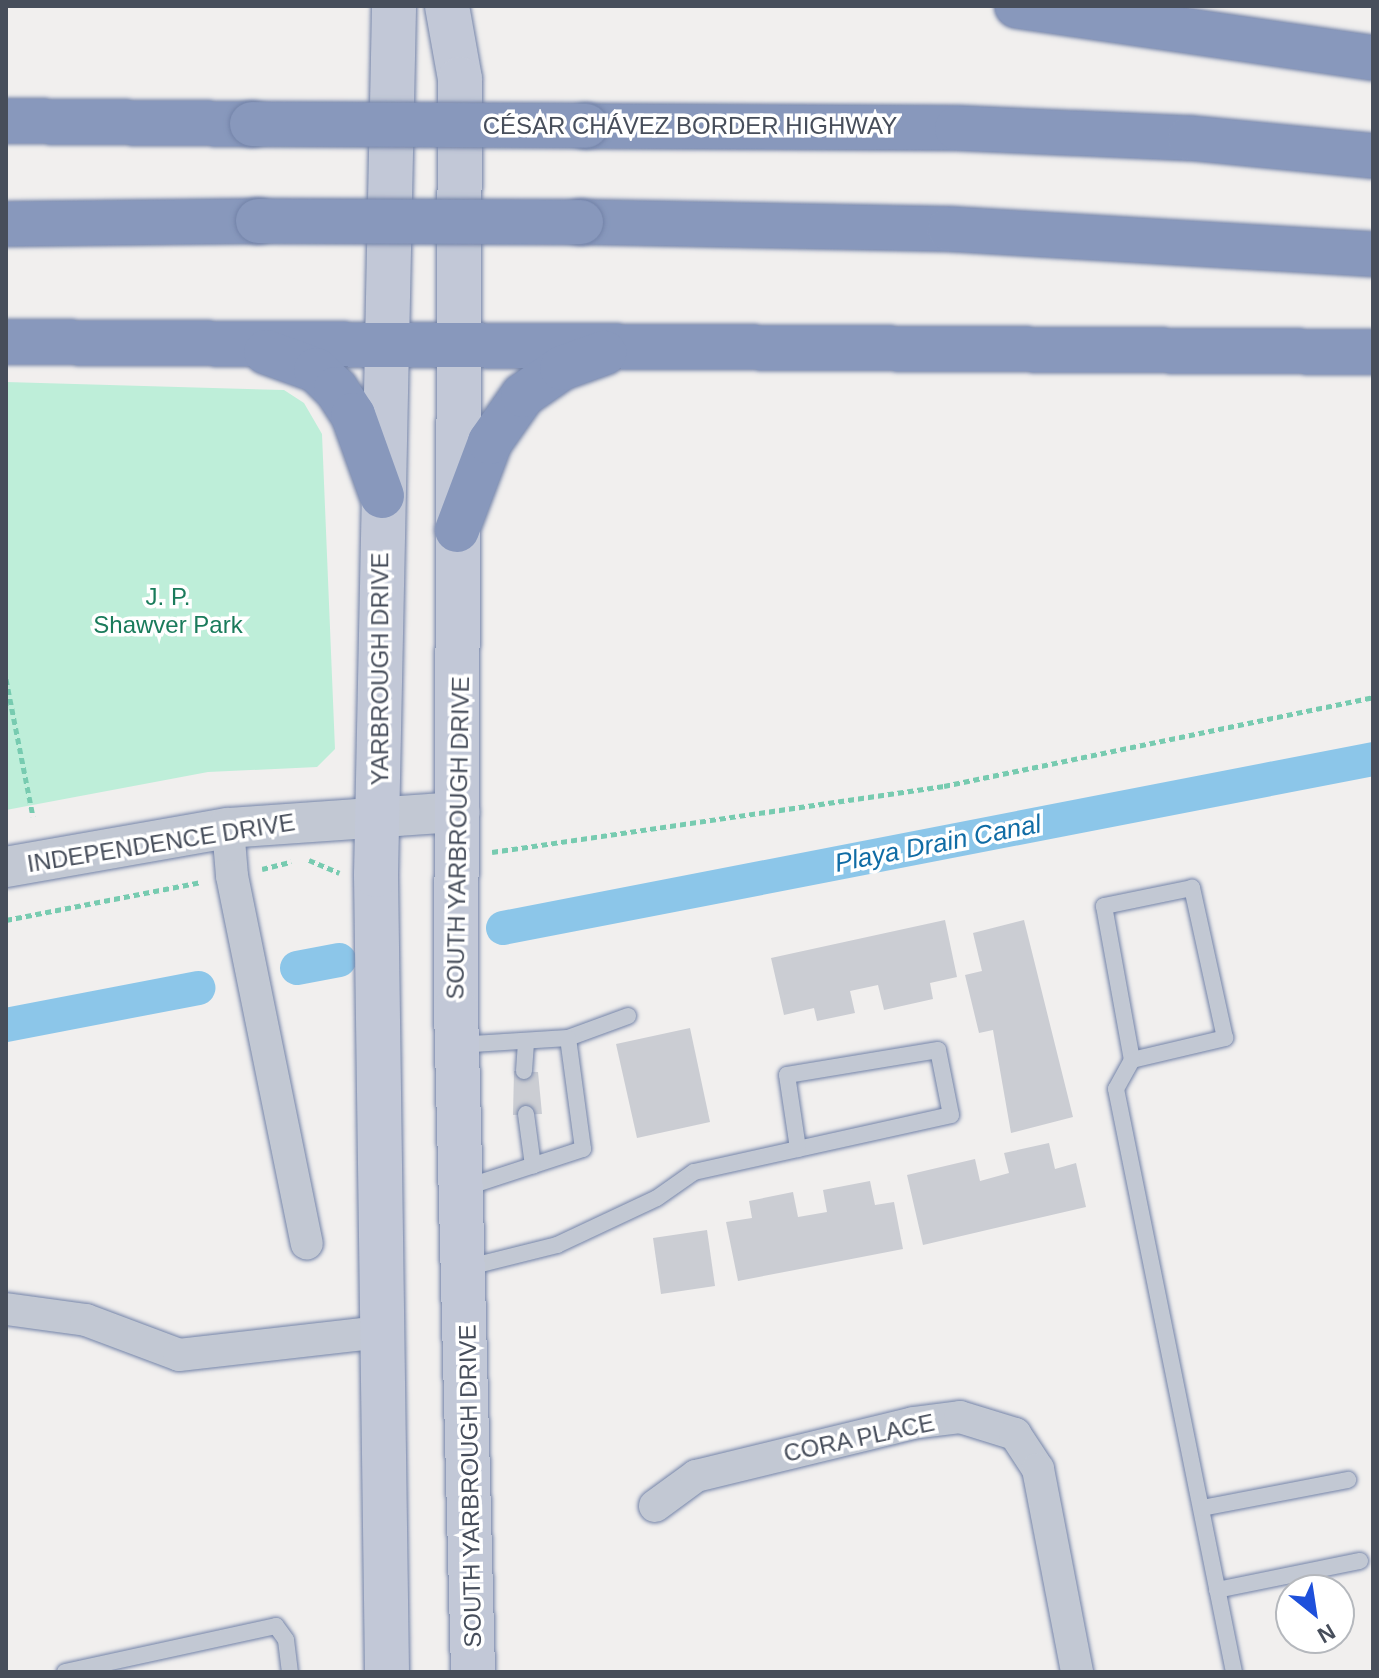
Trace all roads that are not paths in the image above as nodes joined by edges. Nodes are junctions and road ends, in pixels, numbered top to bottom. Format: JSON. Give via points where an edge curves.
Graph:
{"nodes":[{"id":1,"x":394,"y":6,"type":"edge"},
{"id":2,"x":447,"y":6,"type":"edge"},
{"id":3,"x":1017,"y":6,"type":"edge"},
{"id":4,"x":1373,"y":58,"type":"edge"},
{"id":5,"x":6,"y":121,"type":"edge"},
{"id":6,"x":1373,"y":156,"type":"edge"},
{"id":7,"x":6,"y":224,"type":"edge"},
{"id":8,"x":1373,"y":254,"type":"edge"},
{"id":9,"x":6,"y":342,"type":"edge"},
{"id":10,"x":245,"y":345,"type":"junction"},
{"id":11,"x":385,"y":345,"type":"junction"},
{"id":12,"x":462,"y":345,"type":"junction"},
{"id":13,"x":626,"y":346,"type":"junction"},
{"id":14,"x":1373,"y":352,"type":"edge"},
{"id":15,"x":382,"y":496,"type":"junction"},
{"id":16,"x":457,"y":530,"type":"junction"},
{"id":17,"x":459,"y":812,"type":"junction"},
{"id":18,"x":379,"y":818,"type":"junction"},
{"id":19,"x":228,"y":828,"type":"junction"},
{"id":20,"x":6,"y":867,"type":"edge"},
{"id":21,"x":628,"y":1016,"type":"dead end"},
{"id":22,"x":568,"y":1038,"type":"junction"},
{"id":23,"x":526,"y":1043,"type":"junction"},
{"id":24,"x":457,"y":1045,"type":"junction"},
{"id":25,"x":1132,"y":1060,"type":"junction"},
{"id":26,"x":524,"y":1071,"type":"dead end"},
{"id":27,"x":526,"y":1114,"type":"dead end"},
{"id":28,"x":798,"y":1149,"type":"junction"},
{"id":29,"x":533,"y":1166,"type":"junction"},
{"id":30,"x":462,"y":1189,"type":"junction"},
{"id":31,"x":307,"y":1243,"type":"dead end"},
{"id":32,"x":465,"y":1268,"type":"junction"},
{"id":33,"x":6,"y":1309,"type":"edge"},
{"id":34,"x":381,"y":1332,"type":"junction"},
{"id":35,"x":1348,"y":1480,"type":"dead end"},
{"id":36,"x":655,"y":1506,"type":"dead end"},
{"id":37,"x":1202,"y":1508,"type":"junction"},
{"id":38,"x":1360,"y":1561,"type":"dead end"},
{"id":39,"x":1217,"y":1590,"type":"junction"},
{"id":40,"x":65,"y":1672,"type":"edge"},
{"id":41,"x":290,"y":1672,"type":"edge"},
{"id":42,"x":387,"y":1672,"type":"edge"},
{"id":43,"x":473,"y":1672,"type":"edge"},
{"id":44,"x":1077,"y":1672,"type":"edge"},
{"id":45,"x":1234,"y":1672,"type":"edge"}],
"edges":[{"from":1,"to":11,"type":"main road","name":"YARBROUGH DRIVE"},
{"from":2,"to":12,"type":"main road","name":"SOUTH YARBROUGH DRIVE","via":[[460,79]]},
{"from":3,"to":4,"type":"highway"},
{"from":5,"to":6,"type":"highway","name":"CÉSAR CHÁVEZ BORDER HIGHWAY","bridge":true,"via":[[957,128],[1190,138]]},
{"from":7,"to":8,"type":"highway","bridge":true,"via":[[581,222],[950,229]]},
{"from":9,"to":10,"type":"highway"},
{"from":10,"to":11,"type":"highway"},
{"from":10,"to":15,"type":"highway","via":[[316,370],[336,389],[353,415]]},
{"from":11,"to":12,"type":"highway"},
{"from":11,"to":15,"type":"main road","name":"YARBROUGH DRIVE"},
{"from":12,"to":13,"type":"highway"},
{"from":12,"to":16,"type":"main road","name":"SOUTH YARBROUGH DRIVE"},
{"from":13,"to":14,"type":"highway"},
{"from":13,"to":16,"type":"highway","via":[[562,368],[523,395],[490,442]]},
{"from":15,"to":18,"type":"main road","name":"YARBROUGH DRIVE"},
{"from":16,"to":17,"type":"main road","name":"SOUTH YARBROUGH DRIVE"},
{"from":17,"to":18,"type":"street","name":"INDEPENDENCE DRIVE"},
{"from":17,"to":24,"type":"main road","name":"SOUTH YARBROUGH DRIVE"},
{"from":18,"to":19,"type":"street","name":"INDEPENDENCE DRIVE"},
{"from":18,"to":34,"type":"main road","name":"YARBROUGH DRIVE"},
{"from":19,"to":20,"type":"street","name":"INDEPENDENCE DRIVE"},
{"from":19,"to":31,"type":"street","via":[[232,876]]},
{"from":21,"to":22,"type":"lane"},
{"from":22,"to":23,"type":"lane"},
{"from":22,"to":29,"type":"lane","via":[[583,1149]]},
{"from":23,"to":24,"type":"lane"},
{"from":23,"to":26,"type":"lane"},
{"from":24,"to":30,"type":"main road","name":"SOUTH YARBROUGH DRIVE"},
{"from":25,"to":25,"type":"lane","via":[[1225,1038],[1192,888],[1104,906]]},
{"from":25,"to":37,"type":"lane","via":[[1116,1089]]},
{"from":27,"to":29,"type":"lane"},
{"from":28,"to":28,"type":"lane","via":[[951,1115],[938,1050],[787,1075]]},
{"from":28,"to":32,"type":"lane","via":[[694,1172],[657,1198],[557,1245]]},
{"from":29,"to":30,"type":"lane"},
{"from":30,"to":32,"type":"main road","name":"SOUTH YARBROUGH DRIVE"},
{"from":32,"to":43,"type":"main road","name":"SOUTH YARBROUGH DRIVE"},
{"from":33,"to":34,"type":"street","via":[[86,1320],[179,1355],[212,1356]]},
{"from":34,"to":42,"type":"main road"},
{"from":35,"to":37,"type":"lane"},
{"from":36,"to":44,"type":"street","name":"CORA PLACE","via":[[696,1476],[913,1423],[960,1417],[1015,1434],[1038,1469]]},
{"from":37,"to":39,"type":"lane"},
{"from":38,"to":39,"type":"lane"},
{"from":39,"to":45,"type":"lane"},
{"from":40,"to":41,"type":"lane","via":[[276,1626],[286,1640]]}]}
